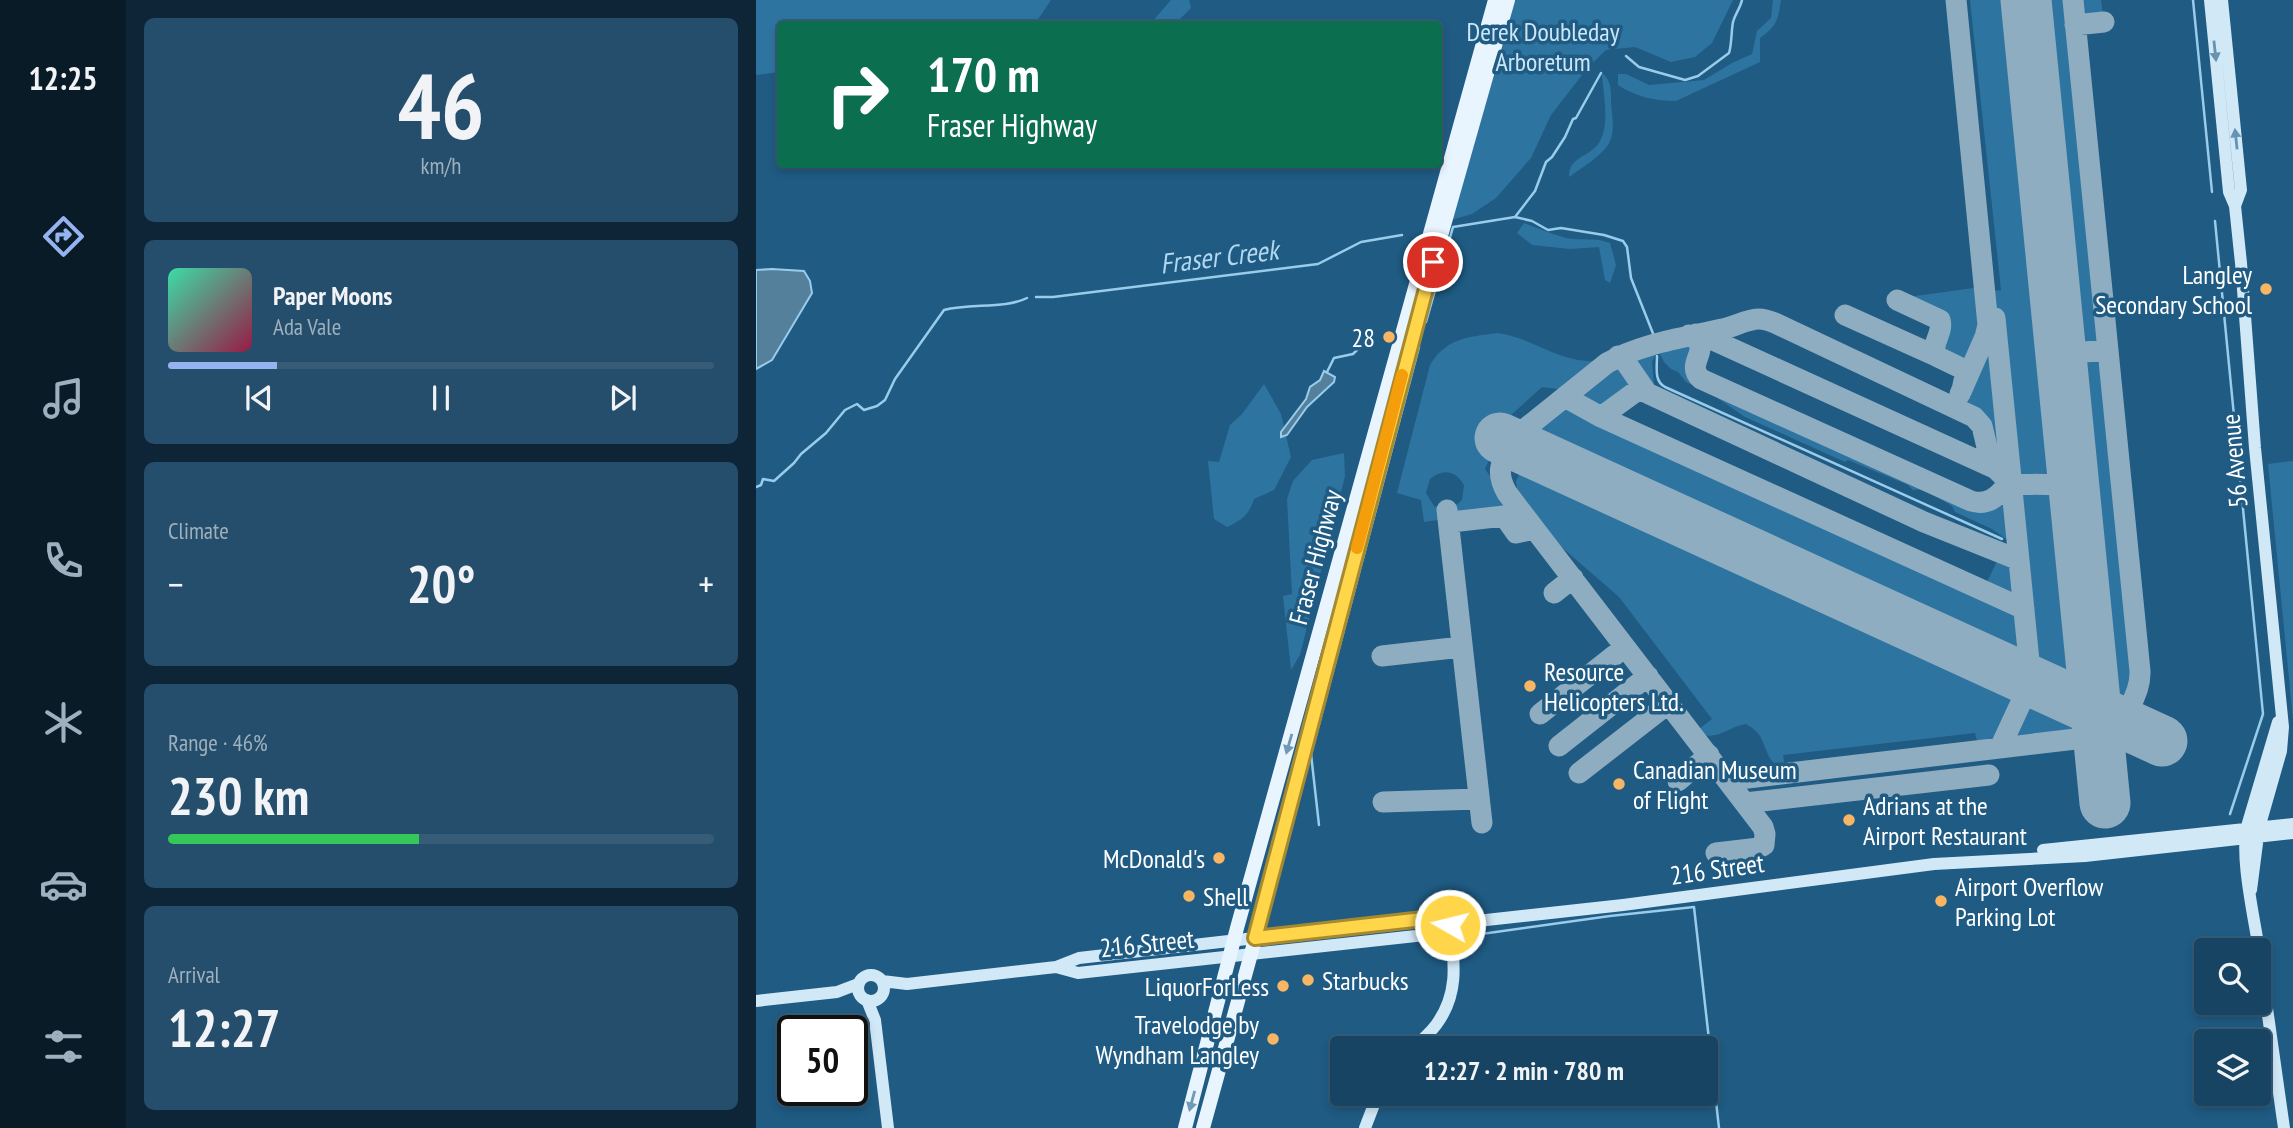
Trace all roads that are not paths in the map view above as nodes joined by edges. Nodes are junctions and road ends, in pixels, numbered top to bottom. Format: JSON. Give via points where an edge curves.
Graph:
{"nodes":[{"id":1,"x":1495,"y":0,"type":"edge"},
{"id":2,"x":1508,"y":0,"type":"edge"},
{"id":3,"x":2210,"y":0,"type":"edge"},
{"id":4,"x":2222,"y":0,"type":"edge"},
{"id":5,"x":2235,"y":206,"type":"junction"},
{"id":6,"x":2281,"y":711,"type":"junction"},
{"id":7,"x":2270,"y":786,"type":"junction"},
{"id":8,"x":2293,"y":822,"type":"edge"},
{"id":9,"x":2252,"y":833,"type":"junction"},
{"id":10,"x":2293,"y":833,"type":"edge"},
{"id":11,"x":1450,"y":925,"type":"junction"},
{"id":12,"x":1255,"y":938,"type":"junction"},
{"id":13,"x":2257,"y":938,"type":"edge"},
{"id":14,"x":1234,"y":940,"type":"junction"},
{"id":15,"x":1251,"y":954,"type":"junction"},
{"id":16,"x":1229,"y":956,"type":"junction"},
{"id":17,"x":1056,"y":967,"type":"junction"},
{"id":18,"x":882,"y":981,"type":"junction"},
{"id":19,"x":907,"y":984,"type":"junction"},
{"id":20,"x":869,"y":994,"type":"junction"},
{"id":21,"x":756,"y":1001,"type":"edge"},
{"id":22,"x":2268,"y":1015,"type":"edge"},
{"id":23,"x":1425,"y":1036,"type":"edge"},
{"id":24,"x":1373,"y":1106,"type":"edge"},
{"id":25,"x":888,"y":1128,"type":"edge"},
{"id":26,"x":1185,"y":1128,"type":"edge"},
{"id":27,"x":1203,"y":1128,"type":"edge"},
{"id":28,"x":1365,"y":1128,"type":"edge"},
{"id":29,"x":2284,"y":1128,"type":"edge"}],
"edges":[{"from":1,"to":14,"type":"main road","name":"Fraser Highway","one_way":true},
{"from":2,"to":12,"type":"main road","name":"Fraser Highway","via":[[1408,351]]},
{"from":3,"to":5,"type":"main road","name":"56 Avenue","one_way":true,"via":[[2229,192]]},
{"from":5,"to":4,"type":"main road","name":"56 Avenue","one_way":true,"via":[[2241,190]]},
{"from":5,"to":6,"type":"main road","name":"56 Avenue"},
{"from":6,"to":7,"type":"main road","name":"56 Avenue","via":[[2281,751]]},
{"from":6,"to":9,"type":"main road","name":"56 Avenue"},
{"from":7,"to":8,"type":"main road","via":[[2275,814]]},
{"from":7,"to":9,"type":"main road","name":"56 Avenue"},
{"from":8,"to":9,"type":"main road","name":"216 Street"},
{"from":9,"to":10,"type":"main road","name":"216 Street"},
{"from":9,"to":11,"type":"main road","name":"216 Street","via":[[2040,851]]},
{"from":9,"to":13,"type":"main road","name":"56 Avenue","via":[[2251,890]]},
{"from":11,"to":12,"type":"main road","name":"216 Street","via":[[1432,918]]},
{"from":11,"to":15,"type":"main road","name":"216 Street","via":[[1434,934]]},
{"from":11,"to":23,"type":"main road","via":[[1455,969],[1451,992],[1437,1024]]},
{"from":12,"to":14,"type":"main road","name":"216 Street"},
{"from":12,"to":15,"type":"main road","name":"Fraser Highway"},
{"from":14,"to":16,"type":"main road","name":"Fraser Highway"},
{"from":14,"to":17,"type":"main road","name":"216 Street","via":[[1079,958]]},
{"from":15,"to":16,"type":"main road","name":"216 Street"},
{"from":15,"to":27,"type":"main road","name":"Fraser Highway"},
{"from":16,"to":17,"type":"main road","name":"216 Street","via":[[1078,973]]},
{"from":16,"to":26,"type":"main road","name":"Fraser Highway","one_way":true},
{"from":17,"to":19,"type":"main road","name":"216 Street"},
{"from":18,"to":19,"type":"main road","name":"216 Street"},
{"from":18,"to":20,"type":"main road","via":[[884,988]]},
{"from":18,"to":20,"type":"main road","name":"216 Street","via":[[876,976],[863,977]]},
{"from":19,"to":20,"type":"main road","name":"216 Street"},
{"from":20,"to":21,"type":"main road","name":"216 Street","via":[[837,992]]},
{"from":20,"to":25,"type":"main road"},
{"from":22,"to":29,"type":"main road","name":"56 Avenue"},
{"from":24,"to":28,"type":"main road"}]}
